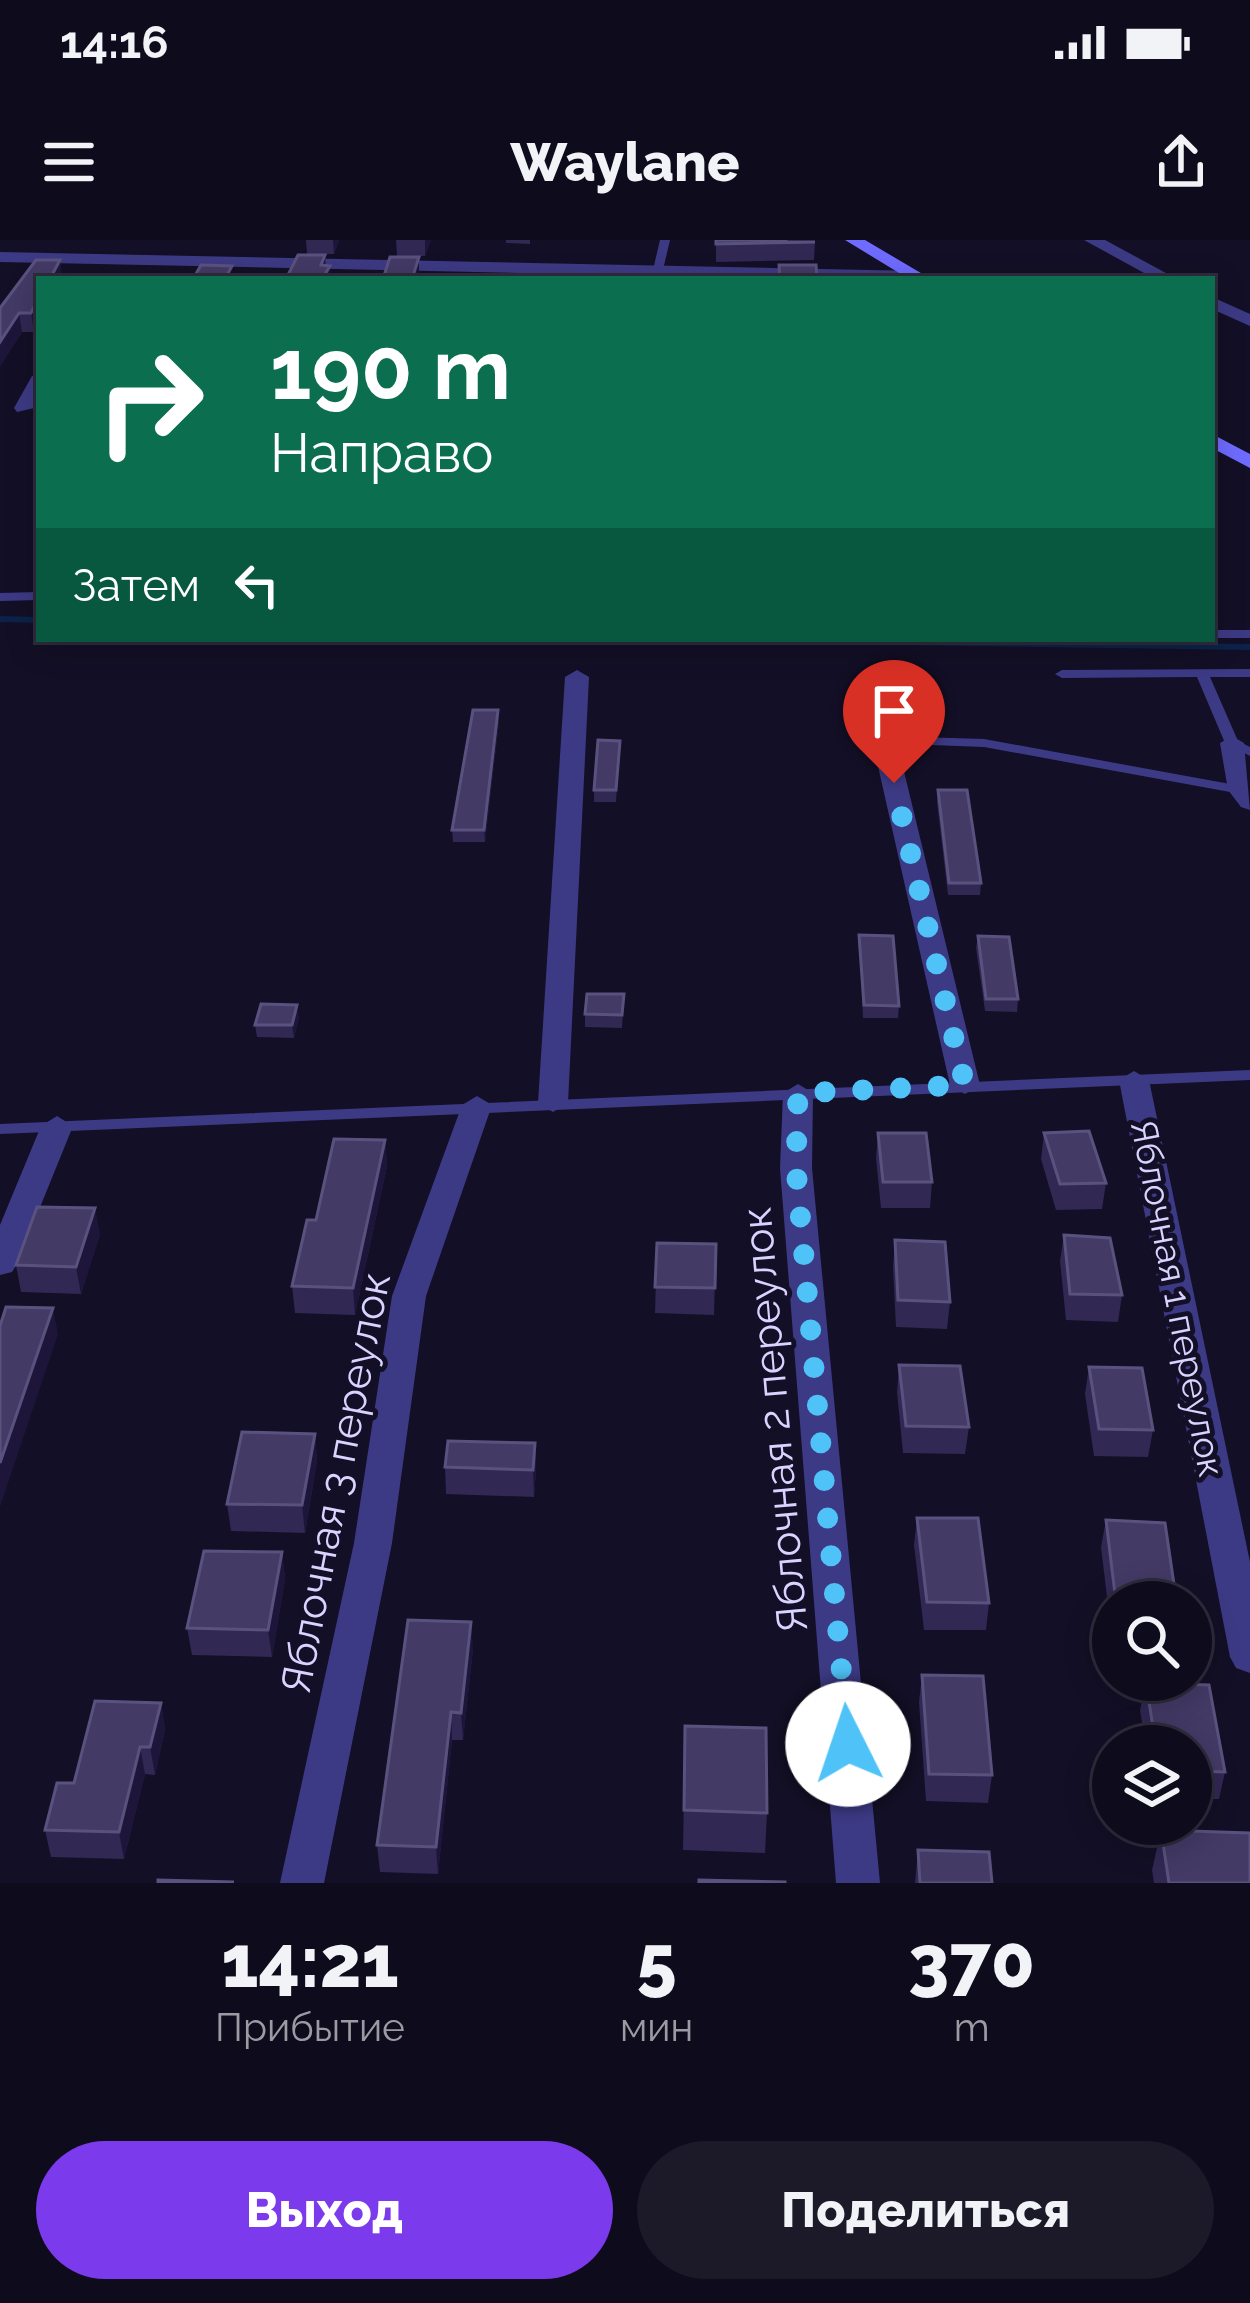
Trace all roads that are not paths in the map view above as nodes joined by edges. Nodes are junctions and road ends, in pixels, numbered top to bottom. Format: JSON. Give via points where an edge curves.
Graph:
{"nodes":[{"id":1,"x":118,"y":240,"type":"edge"},
{"id":2,"x":289,"y":240,"type":"edge"},
{"id":3,"x":483,"y":240,"type":"edge"},
{"id":4,"x":665,"y":240,"type":"edge"},
{"id":5,"x":853,"y":240,"type":"edge"},
{"id":6,"x":1092,"y":240,"type":"edge"},
{"id":7,"x":0,"y":257,"type":"edge"},
{"id":8,"x":106,"y":259,"type":"junction"},
{"id":9,"x":275,"y":271,"type":"edge"},
{"id":10,"x":475,"y":274,"type":"edge"},
{"id":11,"x":97,"y":276,"type":"edge"},
{"id":12,"x":596,"y":276,"type":"edge"},
{"id":13,"x":657,"y":276,"type":"edge"},
{"id":14,"x":916,"y":276,"type":"edge"},
{"id":15,"x":1162,"y":276,"type":"edge"},
{"id":16,"x":1215,"y":304,"type":"edge"},
{"id":17,"x":1250,"y":321,"type":"edge"},
{"id":18,"x":36,"y":385,"type":"edge"},
{"id":19,"x":23,"y":408,"type":"dead end"},
{"id":20,"x":1215,"y":442,"type":"edge"},
{"id":21,"x":1250,"y":462,"type":"edge"},
{"id":22,"x":36,"y":596,"type":"edge"},
{"id":23,"x":0,"y":597,"type":"edge"},
{"id":24,"x":1215,"y":634,"type":"edge"},
{"id":25,"x":1250,"y":634,"type":"edge"},
{"id":26,"x":1250,"y":673,"type":"edge"},
{"id":27,"x":1062,"y":674,"type":"dead end"},
{"id":28,"x":1202,"y":674,"type":"junction"},
{"id":29,"x":577,"y":677,"type":"dead end"},
{"id":30,"x":882,"y":731,"type":"joint"},
{"id":31,"x":1241,"y":748,"type":"edge"},
{"id":32,"x":1246,"y":796,"type":"edge"},
{"id":33,"x":1250,"y":1075,"type":"edge"},
{"id":34,"x":1134,"y":1080,"type":"junction"},
{"id":35,"x":965,"y":1085,"type":"junction"},
{"id":36,"x":798,"y":1093,"type":"junction"},
{"id":37,"x":553,"y":1103,"type":"junction"},
{"id":38,"x":477,"y":1105,"type":"junction"},
{"id":39,"x":57,"y":1126,"type":"junction"},
{"id":40,"x":0,"y":1129,"type":"edge"},
{"id":41,"x":0,"y":1264,"type":"edge"},
{"id":42,"x":1250,"y":1657,"type":"edge"},
{"id":43,"x":302,"y":1883,"type":"edge"},
{"id":44,"x":858,"y":1883,"type":"edge"}],
"edges":[{"from":1,"to":8,"type":"street"},
{"from":2,"to":9,"type":"street"},
{"from":3,"to":10,"type":"street"},
{"from":4,"to":13,"type":"lane"},
{"from":5,"to":14,"type":"street"},
{"from":6,"to":15,"type":"street"},
{"from":7,"to":8,"type":"street"},
{"from":8,"to":9,"type":"street"},
{"from":8,"to":11,"type":"street"},
{"from":9,"to":10,"type":"street"},
{"from":10,"to":12,"type":"street"},
{"from":16,"to":17,"type":"street"},
{"from":18,"to":19,"type":"street"},
{"from":20,"to":21,"type":"street"},
{"from":22,"to":23,"type":"lane"},
{"from":24,"to":25,"type":"lane"},
{"from":26,"to":28,"type":"lane"},
{"from":27,"to":28,"type":"lane"},
{"from":28,"to":31,"type":"lane"},
{"from":29,"to":37,"type":"street"},
{"from":30,"to":32,"type":"lane","via":[[984,743]]},
{"from":30,"to":35,"type":"street"},
{"from":31,"to":32,"type":"street"},
{"from":33,"to":34,"type":"lane"},
{"from":34,"to":35,"type":"lane"},
{"from":34,"to":42,"type":"street","name":"Яблочная 1 переулок"},
{"from":35,"to":36,"type":"lane"},
{"from":36,"to":37,"type":"lane"},
{"from":36,"to":44,"type":"street","name":"Яблочная 2 переулок","via":[[796,1168]]},
{"from":37,"to":38,"type":"lane"},
{"from":38,"to":39,"type":"lane"},
{"from":38,"to":43,"type":"street","name":"Яблочная 3 переулок","via":[[410,1296],[374,1543]]},
{"from":39,"to":40,"type":"lane"},
{"from":39,"to":41,"type":"street"}]}
